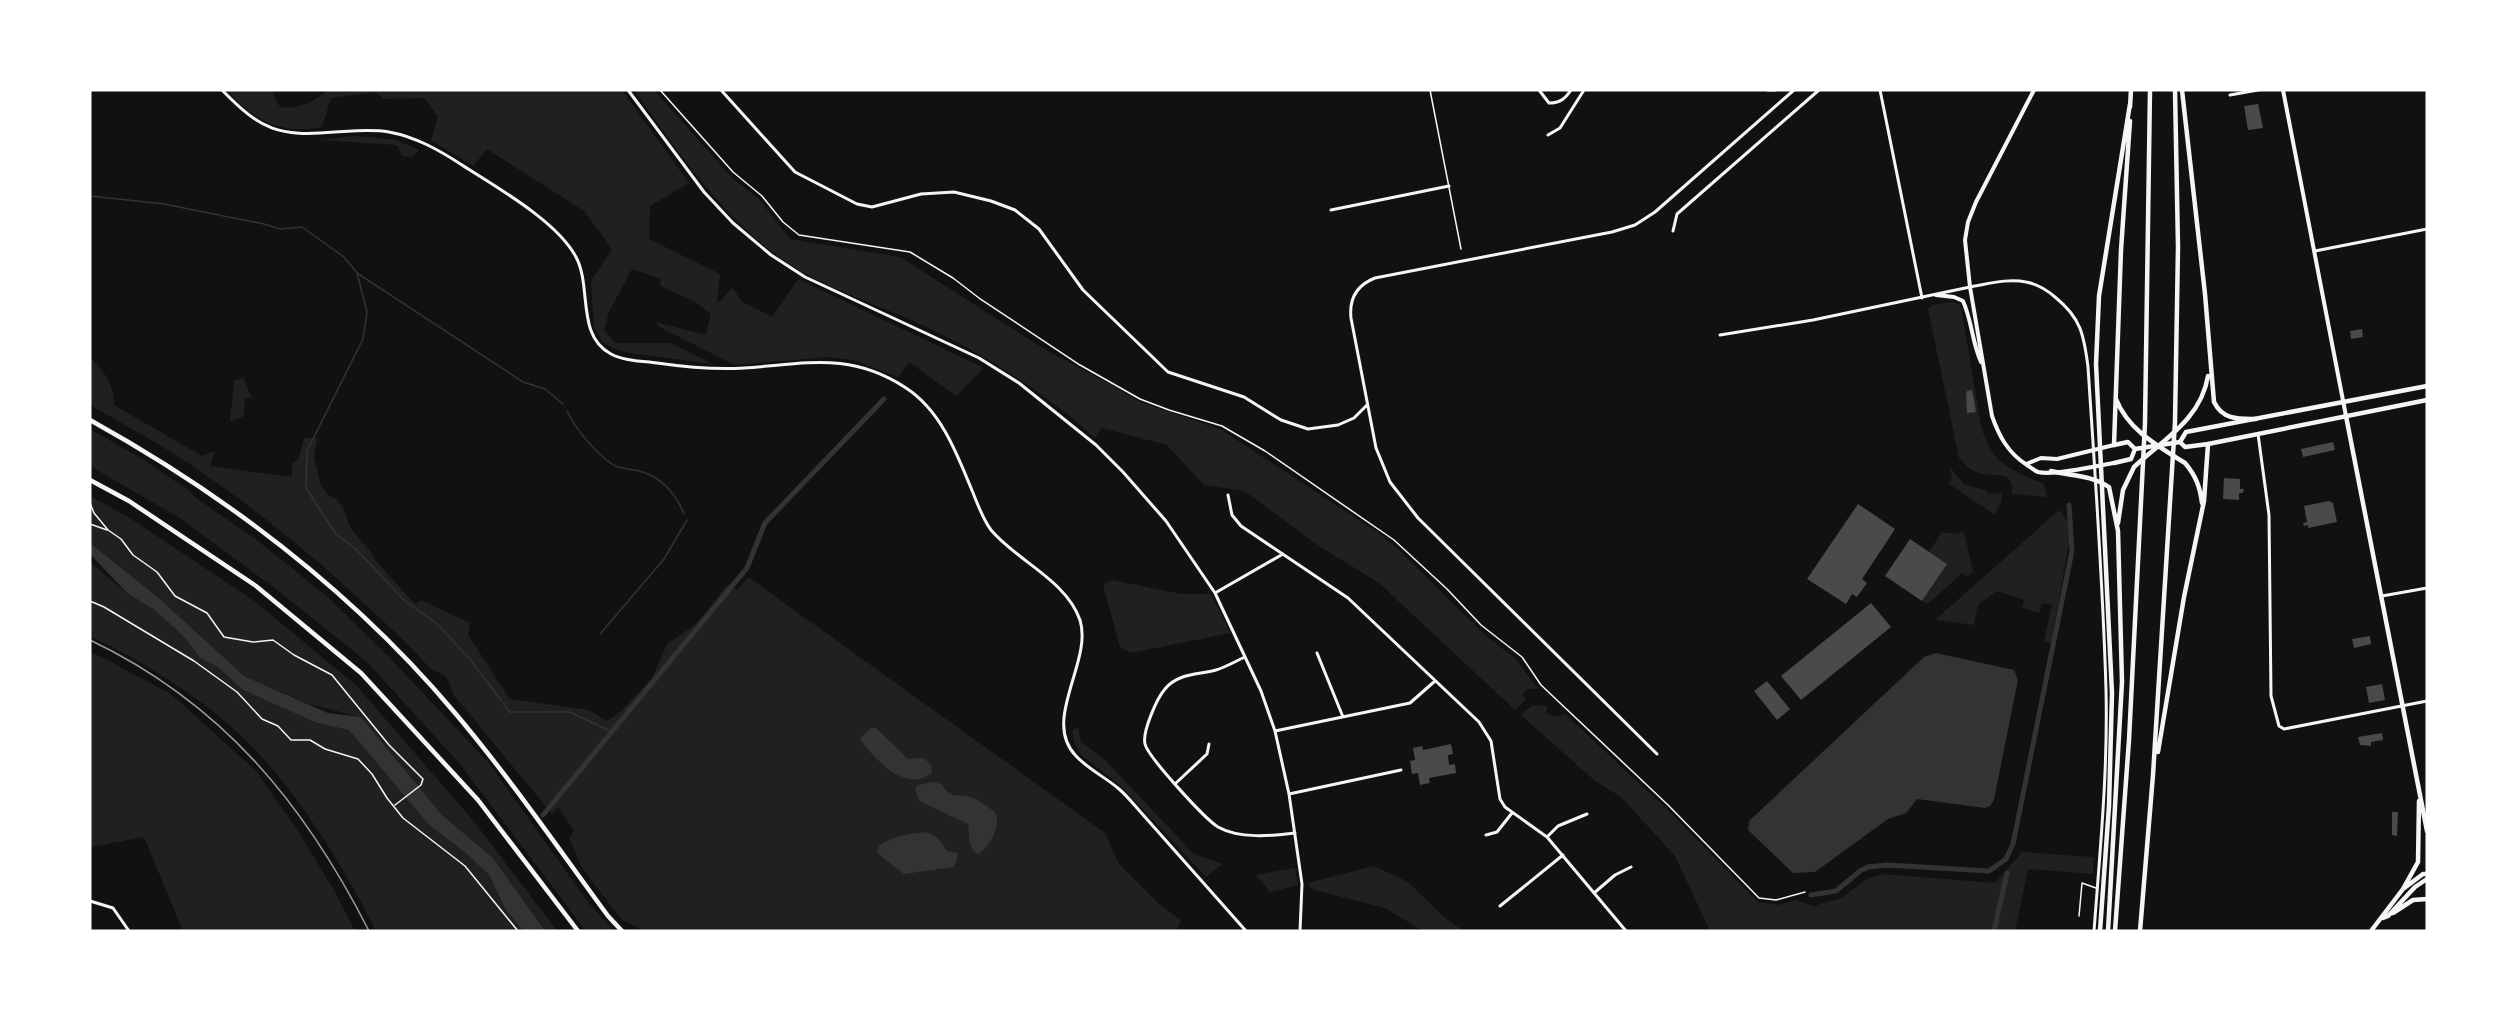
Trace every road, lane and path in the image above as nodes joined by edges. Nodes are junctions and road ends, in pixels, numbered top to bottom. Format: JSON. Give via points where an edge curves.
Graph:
{"nodes":[{"id":1,"x":222,"y":90,"type":"edge"},
{"id":2,"x":628,"y":90,"type":"edge"},
{"id":3,"x":660,"y":90,"type":"edge"},
{"id":4,"x":721,"y":90,"type":"edge"},
{"id":5,"x":1430,"y":90,"type":"edge"},
{"id":6,"x":1539,"y":90,"type":"edge"},
{"id":7,"x":1571,"y":90,"type":"edge"},
{"id":8,"x":1584,"y":90,"type":"edge"},
{"id":9,"x":1768,"y":90,"type":"edge"},
{"id":10,"x":1775,"y":90,"type":"edge"},
{"id":11,"x":1794,"y":90,"type":"edge"},
{"id":12,"x":1818,"y":90,"type":"edge"},
{"id":13,"x":1880,"y":90,"type":"edge"},
{"id":14,"x":2034,"y":90,"type":"edge"},
{"id":15,"x":2131,"y":90,"type":"edge"},
{"id":16,"x":2150,"y":90,"type":"edge"},
{"id":17,"x":2175,"y":90,"type":"edge"},
{"id":18,"x":2182,"y":90,"type":"edge"},
{"id":19,"x":2258,"y":90,"type":"edge"},
{"id":20,"x":2283,"y":90,"type":"edge"},
{"id":21,"x":2230,"y":95,"type":"dead end"},
{"id":22,"x":2130,"y":104,"type":"junction"},
{"id":23,"x":1548,"y":135,"type":"dead end"},
{"id":24,"x":1449,"y":186,"type":"junction"},
{"id":25,"x":1331,"y":210,"type":"dead end"},
{"id":26,"x":2427,"y":229,"type":"edge"},
{"id":27,"x":1673,"y":231,"type":"dead end"},
{"id":28,"x":1461,"y":249,"type":"dead end"},
{"id":29,"x":2314,"y":251,"type":"junction"},
{"id":30,"x":1970,"y":287,"type":"junction"},
{"id":31,"x":1936,"y":296,"type":"junction"},
{"id":32,"x":1922,"y":298,"type":"junction"},
{"id":33,"x":1720,"y":335,"type":"dead end"},
{"id":34,"x":2210,"y":367,"type":"junction"},
{"id":35,"x":1984,"y":370,"type":"junction"},
{"id":36,"x":2427,"y":386,"type":"edge"},
{"id":37,"x":2115,"y":397,"type":"junction"},
{"id":38,"x":2427,"y":400,"type":"edge"},
{"id":39,"x":2343,"y":402,"type":"junction"},
{"id":40,"x":1367,"y":405,"type":"junction"},
{"id":41,"x":2346,"y":416,"type":"junction"},
{"id":42,"x":2256,"y":419,"type":"junction"},
{"id":43,"x":90,"y":420,"type":"edge"},
{"id":44,"x":2095,"y":434,"type":"junction"},
{"id":45,"x":2258,"y":434,"type":"junction"},
{"id":46,"x":2180,"y":442,"type":"junction"},
{"id":47,"x":2208,"y":444,"type":"junction"},
{"id":48,"x":2114,"y":445,"type":"junction"},
{"id":49,"x":2159,"y":445,"type":"junction"},
{"id":50,"x":2134,"y":449,"type":"junction"},
{"id":51,"x":2114,"y":463,"type":"joint"},
{"id":52,"x":2026,"y":464,"type":"junction"},
{"id":53,"x":2051,"y":471,"type":"junction"},
{"id":54,"x":90,"y":480,"type":"edge"},
{"id":55,"x":1228,"y":495,"type":"dead end"},
{"id":56,"x":90,"y":503,"type":"edge"},
{"id":57,"x":2203,"y":508,"type":"junction"},
{"id":58,"x":90,"y":524,"type":"edge"},
{"id":59,"x":108,"y":530,"type":"junction"},
{"id":60,"x":2118,"y":531,"type":"junction"},
{"id":61,"x":1283,"y":554,"type":"junction"},
{"id":62,"x":2427,"y":588,"type":"edge"},
{"id":63,"x":1215,"y":593,"type":"junction"},
{"id":64,"x":2382,"y":597,"type":"junction"},
{"id":65,"x":90,"y":601,"type":"edge"},
{"id":66,"x":1317,"y":653,"type":"dead end"},
{"id":67,"x":1246,"y":657,"type":"junction"},
{"id":68,"x":1435,"y":681,"type":"junction"},
{"id":69,"x":2427,"y":701,"type":"edge"},
{"id":70,"x":2403,"y":705,"type":"junction"},
{"id":71,"x":1343,"y":717,"type":"junction"},
{"id":72,"x":1275,"y":731,"type":"junction"},
{"id":73,"x":1209,"y":744,"type":"dead end"},
{"id":74,"x":1657,"y":754,"type":"dead end"},
{"id":75,"x":1401,"y":770,"type":"dead end"},
{"id":76,"x":2154,"y":775,"type":"junction"},
{"id":77,"x":1175,"y":783,"type":"junction"},
{"id":78,"x":2420,"y":792,"type":"junction"},
{"id":79,"x":1289,"y":794,"type":"junction"},
{"id":80,"x":394,"y":806,"type":"junction"},
{"id":81,"x":1512,"y":813,"type":"junction"},
{"id":82,"x":1587,"y":814,"type":"dead end"},
{"id":83,"x":2427,"y":831,"type":"edge"},
{"id":84,"x":1295,"y":833,"type":"junction"},
{"id":85,"x":1486,"y":835,"type":"dead end"},
{"id":86,"x":1547,"y":837,"type":"junction"},
{"id":87,"x":1563,"y":855,"type":"junction"},
{"id":88,"x":1631,"y":867,"type":"dead end"},
{"id":89,"x":2427,"y":874,"type":"edge"},
{"id":90,"x":2427,"y":879,"type":"edge"},
{"id":91,"x":2097,"y":888,"type":"junction"},
{"id":92,"x":2403,"y":889,"type":"junction"},
{"id":93,"x":1805,"y":892,"type":"dead end"},
{"id":94,"x":1594,"y":893,"type":"junction"},
{"id":95,"x":2427,"y":898,"type":"edge"},
{"id":96,"x":90,"y":901,"type":"edge"},
{"id":97,"x":1500,"y":906,"type":"dead end"},
{"id":98,"x":2079,"y":916,"type":"dead end"},
{"id":99,"x":2386,"y":917,"type":"junction"},
{"id":100,"x":129,"y":931,"type":"edge"},
{"id":101,"x":518,"y":931,"type":"edge"},
{"id":102,"x":578,"y":931,"type":"edge"},
{"id":103,"x":622,"y":931,"type":"edge"},
{"id":104,"x":1246,"y":931,"type":"edge"},
{"id":105,"x":1300,"y":931,"type":"edge"},
{"id":106,"x":1626,"y":931,"type":"edge"},
{"id":107,"x":2094,"y":931,"type":"edge"},
{"id":108,"x":2100,"y":931,"type":"edge"},
{"id":109,"x":2108,"y":931,"type":"edge"},
{"id":110,"x":2115,"y":931,"type":"edge"},
{"id":111,"x":2140,"y":931,"type":"edge"},
{"id":112,"x":2371,"y":931,"type":"edge"}],
"edges":[{"from":1,"to":104,"type":"street","via":[[249,117],[273,129],[316,134],[389,132],[424,143],[466,167],[568,243],[581,266],[592,334],[598,345],[612,355],[715,368],[808,361],[851,364],[879,372],[918,397],[948,436],[990,528],[1059,589],[1078,615],[1082,648],[1063,724],[1070,747],[1119,789]]},
{"from":2,"to":63,"type":"street","via":[[704,192],[771,255],[805,277],[979,358],[1077,428],[1166,521]]},
{"from":3,"to":93,"type":"path","via":[[733,172],[799,235],[910,252],[1080,365],[1140,399],[1222,426],[1265,451],[1394,540],[1481,625],[1522,657],[1541,685],[1759,898],[1776,900]]},
{"from":4,"to":40,"type":"street","via":[[795,172],[857,204],[872,207],[921,194],[954,192],[1016,210],[1039,229],[1083,290],[1168,372],[1244,397],[1281,420],[1308,429],[1338,425],[1354,418]]},
{"from":5,"to":24,"type":"lane"},
{"from":6,"to":7,"type":"street","via":[[1549,103],[1557,103]]},
{"from":8,"to":23,"type":"street","via":[[1560,128]]},
{"from":9,"to":10,"type":"street"},
{"from":11,"to":40,"type":"street","via":[[1640,222],[1612,232],[1371,280],[1360,287],[1351,304],[1351,318]]},
{"from":12,"to":27,"type":"street","via":[[1677,214]]},
{"from":13,"to":32,"type":"street"},
{"from":14,"to":30,"type":"main road","via":[[1968,222],[1965,240]]},
{"from":15,"to":22,"type":"main road"},
{"from":16,"to":110,"type":"main road","via":[[2145,423]]},
{"from":17,"to":76,"type":"main road","via":[[2178,342]]},
{"from":18,"to":34,"type":"main road"},
{"from":19,"to":21,"type":"street"},
{"from":20,"to":29,"type":"main road"},
{"from":22,"to":37,"type":"main road"},
{"from":22,"to":44,"type":"main road","via":[[2099,296]]},
{"from":24,"to":25,"type":"street"},
{"from":24,"to":28,"type":"lane"},
{"from":26,"to":29,"type":"street"},
{"from":29,"to":39,"type":"main road"},
{"from":30,"to":31,"type":"street"},
{"from":30,"to":35,"type":"main road"},
{"from":30,"to":44,"type":"street","via":[[2026,281],[2045,289],[2077,318],[2084,336]]},
{"from":31,"to":32,"type":"street"},
{"from":31,"to":35,"type":"main road","via":[[1963,301]]},
{"from":32,"to":33,"type":"street"},
{"from":34,"to":42,"type":"main road","via":[[2218,410],[2230,417]]},
{"from":34,"to":49,"type":"main road","via":[[2205,394],[2193,414]]},
{"from":35,"to":52,"type":"main road","via":[[1999,434],[2016,458]]},
{"from":36,"to":39,"type":"main road"},
{"from":37,"to":48,"type":"main road"},
{"from":37,"to":49,"type":"main road","via":[[2136,430]]},
{"from":38,"to":41,"type":"main road"},
{"from":39,"to":41,"type":"main road"},
{"from":39,"to":42,"type":"main road"},
{"from":40,"to":74,"type":"street","via":[[1379,457],[1401,498]]},
{"from":41,"to":45,"type":"main road"},
{"from":41,"to":64,"type":"main road"},
{"from":42,"to":46,"type":"main road","via":[[2186,432]]},
{"from":43,"to":103,"type":"main road","via":[[217,498],[297,558],[384,636],[454,712]]},
{"from":44,"to":91,"type":"street","via":[[2106,690]]},
{"from":44,"to":108,"type":"main road","via":[[2102,489],[2112,693]]},
{"from":45,"to":47,"type":"main road"},
{"from":45,"to":70,"type":"street","via":[[2269,515],[2271,696],[2279,726],[2284,729]]},
{"from":46,"to":47,"type":"main road","via":[[2186,447]]},
{"from":46,"to":49,"type":"main road"},
{"from":47,"to":57,"type":"main road"},
{"from":48,"to":50,"type":"main road","via":[[2128,442]]},
{"from":48,"to":52,"type":"main road"},
{"from":49,"to":50,"type":"main road"},
{"from":49,"to":57,"type":"main road","via":[[2191,470],[2198,482]]},
{"from":49,"to":60,"type":"main road","via":[[2128,476]]},
{"from":50,"to":51,"type":"main road","via":[[2130,459]]},
{"from":51,"to":53,"type":"main road"},
{"from":52,"to":53,"type":"main road","via":[[2038,472]]},
{"from":53,"to":60,"type":"main road","via":[[2097,479],[2109,487]]},
{"from":54,"to":102,"type":"main road","via":[[129,501],[256,586],[361,673],[478,800]]},
{"from":55,"to":61,"type":"street","via":[[1232,515],[1241,526]]},
{"from":56,"to":59,"type":"path"},
{"from":57,"to":76,"type":"main road"},
{"from":58,"to":59,"type":"path"},
{"from":59,"to":80,"type":"path","via":[[157,573],[175,596],[207,612],[224,637],[253,642],[273,640],[332,675],[388,745],[421,776],[421,785]]},
{"from":60,"to":109,"type":"main road","via":[[2122,682]]},
{"from":61,"to":63,"type":"street"},
{"from":61,"to":68,"type":"street","via":[[1348,598]]},
{"from":62,"to":64,"type":"street"},
{"from":63,"to":67,"type":"street"},
{"from":64,"to":70,"type":"main road"},
{"from":65,"to":80,"type":"path","via":[[194,661],[237,692],[262,719],[278,726],[291,740],[310,741],[358,759]]},
{"from":66,"to":71,"type":"street"},
{"from":67,"to":72,"type":"street"},
{"from":67,"to":77,"type":"street","via":[[1216,670],[1179,678],[1165,689],[1145,730],[1145,744]]},
{"from":68,"to":71,"type":"street","via":[[1410,703]]},
{"from":68,"to":81,"type":"street","via":[[1485,729],[1491,741],[1500,799]]},
{"from":69,"to":70,"type":"street"},
{"from":70,"to":78,"type":"main road"},
{"from":71,"to":72,"type":"street"},
{"from":72,"to":79,"type":"street"},
{"from":73,"to":77,"type":"street","via":[[1207,754]]},
{"from":75,"to":79,"type":"street"},
{"from":76,"to":111,"type":"main road"},
{"from":77,"to":84,"type":"street","via":[[1218,827],[1242,834]]},
{"from":78,"to":83,"type":"main road"},
{"from":78,"to":92,"type":"main road","via":[[2418,862]]},
{"from":79,"to":84,"type":"street"},
{"from":80,"to":101,"type":"path","via":[[410,825],[465,866]]},
{"from":81,"to":85,"type":"street","via":[[1497,832]]},
{"from":81,"to":86,"type":"street"},
{"from":82,"to":86,"type":"street","via":[[1558,826]]},
{"from":84,"to":105,"type":"street","via":[[1302,884]]},
{"from":86,"to":87,"type":"street"},
{"from":87,"to":94,"type":"street"},
{"from":87,"to":97,"type":"street"},
{"from":88,"to":94,"type":"street"},
{"from":89,"to":92,"type":"main road"},
{"from":90,"to":99,"type":"main road"},
{"from":91,"to":98,"type":"lane","via":[[2082,883]]},
{"from":91,"to":107,"type":"street"},
{"from":92,"to":99,"type":"main road","via":[[2383,913]]},
{"from":94,"to":106,"type":"street"},
{"from":95,"to":99,"type":"main road","via":[[2413,900]]},
{"from":96,"to":100,"type":"street","via":[[113,908]]},
{"from":99,"to":112,"type":"main road"}]}
